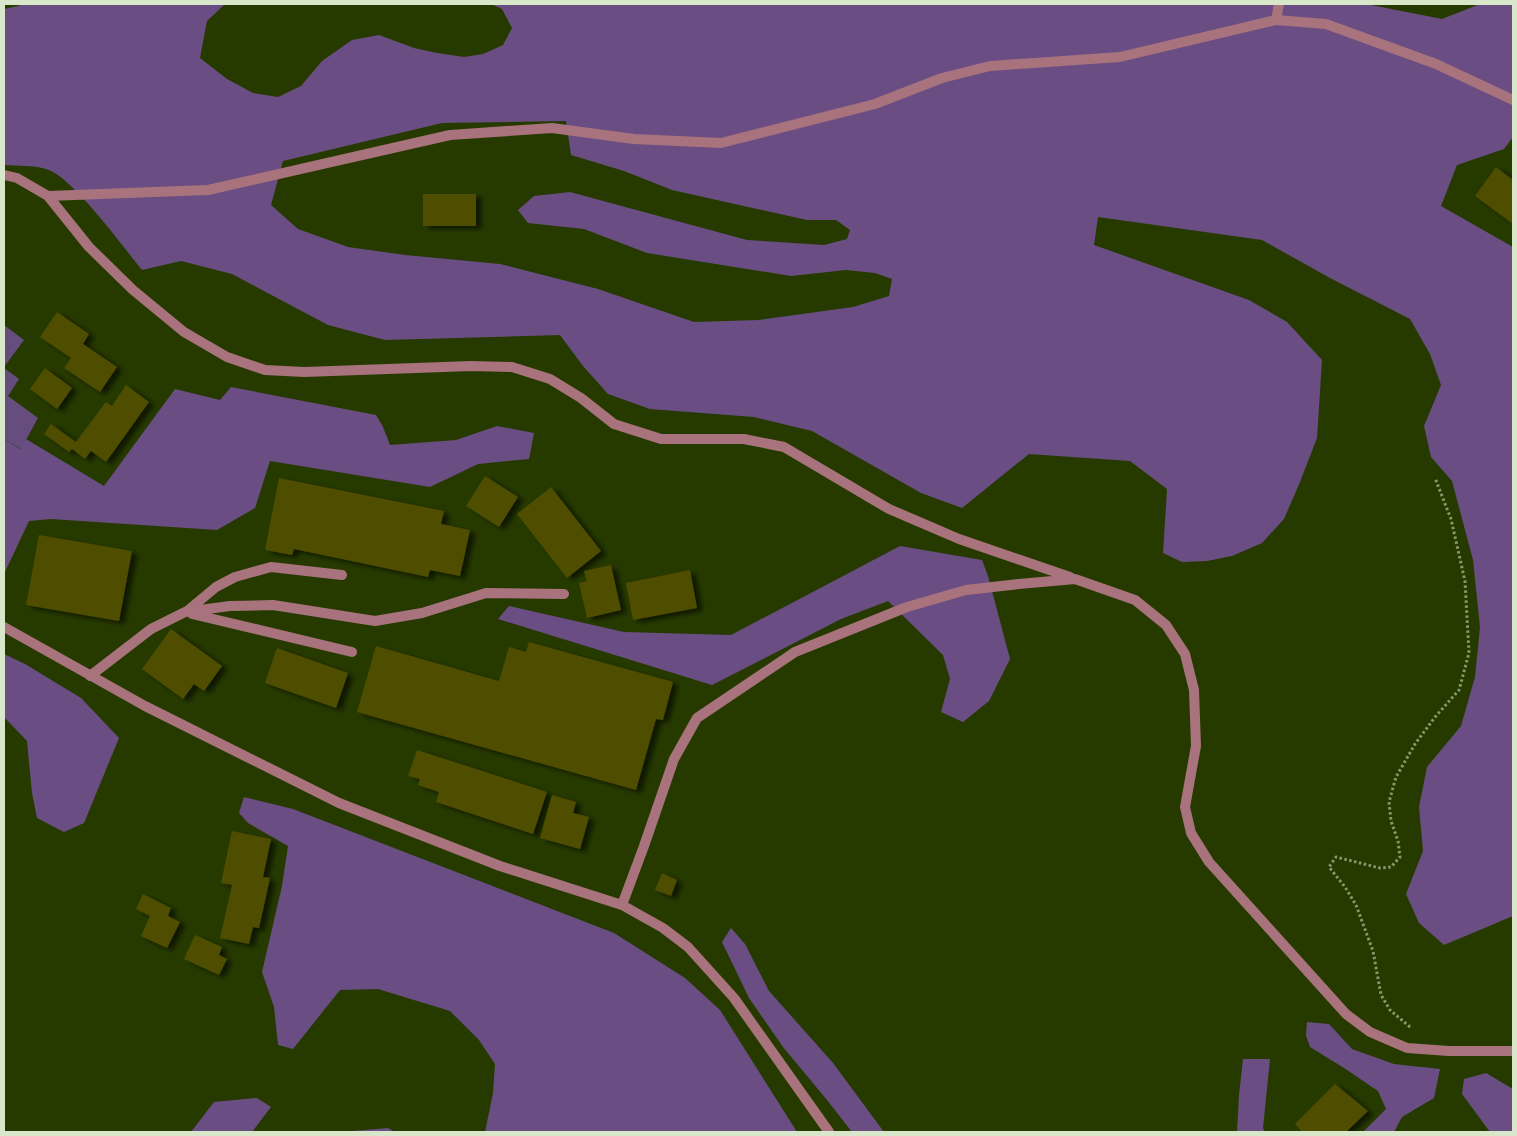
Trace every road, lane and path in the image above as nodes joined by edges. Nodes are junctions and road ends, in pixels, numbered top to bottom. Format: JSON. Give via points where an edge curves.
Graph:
{"nodes":[{"id":1,"x":1279,"y":4,"type":"edge"},
{"id":2,"x":1276,"y":20,"type":"junction"},
{"id":3,"x":1513,"y":100,"type":"edge"},
{"id":4,"x":4,"y":174,"type":"edge"},
{"id":5,"x":48,"y":196,"type":"junction"},
{"id":6,"x":1435,"y":478,"type":"dead end"},
{"id":7,"x":342,"y":575,"type":"dead end"},
{"id":8,"x":1076,"y":579,"type":"junction"},
{"id":9,"x":564,"y":594,"type":"dead end"},
{"id":10,"x":185,"y":612,"type":"junction"},
{"id":11,"x":4,"y":627,"type":"edge"},
{"id":12,"x":352,"y":652,"type":"dead end"},
{"id":13,"x":90,"y":676,"type":"junction"},
{"id":14,"x":622,"y":905,"type":"junction"},
{"id":15,"x":1416,"y":1030,"type":"dead end"},
{"id":16,"x":1513,"y":1050,"type":"edge"},
{"id":17,"x":829,"y":1132,"type":"edge"}],
"edges":[{"from":1,"to":2,"type":"street"},
{"from":2,"to":3,"type":"street","via":[[1326,24],[1436,64]]},
{"from":2,"to":5,"type":"street","via":[[1120,56],[990,66],[942,78],[876,104],[721,143],[634,139],[552,128],[450,135],[208,190]]},
{"from":4,"to":5,"type":"street"},
{"from":5,"to":8,"type":"street","via":[[89,247],[133,290],[184,332],[227,357],[265,370],[304,372],[512,367],[550,380],[581,398],[614,424],[661,439],[744,439],[784,447],[888,509],[959,540]]},
{"from":6,"to":15,"type":"path","via":[[1451,519],[1465,581],[1470,653],[1459,690],[1415,744],[1396,777],[1389,802],[1400,857],[1391,867],[1380,868],[1336,857],[1329,868],[1345,887],[1360,914],[1373,951],[1381,995],[1390,1010]]},
{"from":7,"to":10,"type":"street","via":[[271,567],[235,577],[216,587]]},
{"from":8,"to":14,"type":"street","via":[[966,590],[907,607],[795,652],[697,718],[674,759]]},
{"from":8,"to":16,"type":"street","via":[[1135,600],[1166,625],[1185,654],[1194,690],[1196,746],[1185,807],[1191,833],[1209,862],[1346,1014],[1370,1032],[1407,1048]]},
{"from":9,"to":10,"type":"street","via":[[486,593],[422,613],[375,621],[273,605]]},
{"from":10,"to":12,"type":"street"},
{"from":10,"to":13,"type":"street","via":[[151,630]]},
{"from":11,"to":13,"type":"street"},
{"from":13,"to":14,"type":"street","via":[[339,803],[500,866]]},
{"from":14,"to":17,"type":"street","via":[[664,928],[688,947],[734,998]]}]}
